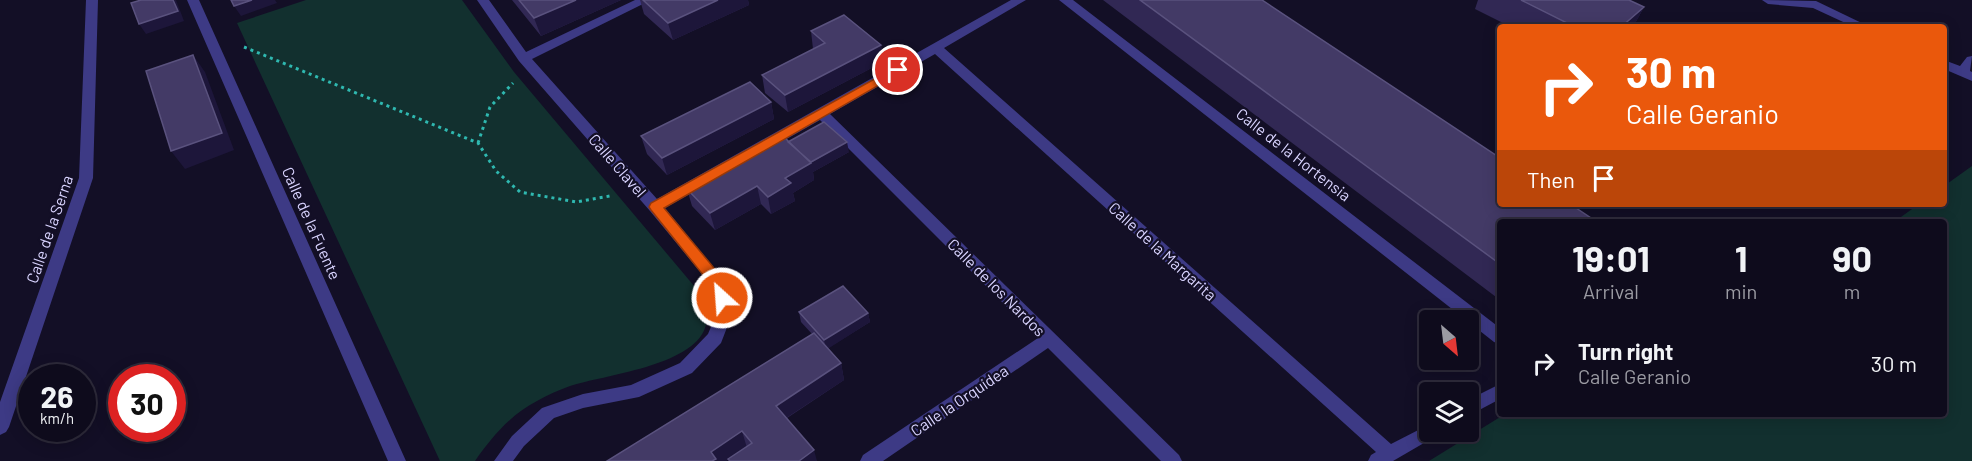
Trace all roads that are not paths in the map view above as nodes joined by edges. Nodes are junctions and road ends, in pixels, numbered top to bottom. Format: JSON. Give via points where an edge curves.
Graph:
{"nodes":[{"id":1,"x":92,"y":0,"type":"edge"},
{"id":2,"x":193,"y":0,"type":"edge"},
{"id":3,"x":483,"y":0,"type":"edge"},
{"id":4,"x":645,"y":0,"type":"edge"},
{"id":5,"x":1020,"y":0,"type":"edge"},
{"id":6,"x":1065,"y":0,"type":"edge"},
{"id":7,"x":1768,"y":0,"type":"edge"},
{"id":8,"x":1816,"y":2,"type":"edge"},
{"id":9,"x":1858,"y":24,"type":"edge"},
{"id":10,"x":936,"y":48,"type":"junction"},
{"id":11,"x":1972,"y":60,"type":"edge"},
{"id":12,"x":527,"y":62,"type":"junction"},
{"id":13,"x":1947,"y":65,"type":"edge"},
{"id":14,"x":1967,"y":75,"type":"edge"},
{"id":15,"x":821,"y":113,"type":"junction"},
{"id":16,"x":656,"y":207,"type":"junction"},
{"id":17,"x":1497,"y":335,"type":"edge"},
{"id":18,"x":1049,"y":339,"type":"junction"},
{"id":19,"x":1497,"y":393,"type":"edge"},
{"id":20,"x":1479,"y":403,"type":"edge"},
{"id":21,"x":0,"y":427,"type":"edge"},
{"id":22,"x":1419,"y":437,"type":"edge"},
{"id":23,"x":1383,"y":457,"type":"edge"},
{"id":24,"x":398,"y":461,"type":"edge"},
{"id":25,"x":503,"y":461,"type":"edge"},
{"id":26,"x":869,"y":461,"type":"edge"},
{"id":27,"x":1173,"y":461,"type":"edge"}],
"edges":[{"from":1,"to":21,"type":"street","name":"Calle de la Serna","via":[[86,178]]},
{"from":2,"to":24,"type":"street","name":"Calle de la Fuente"},
{"from":3,"to":12,"type":"street","name":"Calle Clavel"},
{"from":4,"to":12,"type":"street"},
{"from":5,"to":10,"type":"street"},
{"from":6,"to":17,"type":"street","name":"Calle de la Hortensia"},
{"from":7,"to":8,"type":"street"},
{"from":8,"to":9,"type":"street"},
{"from":10,"to":15,"type":"street"},
{"from":10,"to":23,"type":"street","name":"Calle de la Margarita"},
{"from":11,"to":14,"type":"street"},
{"from":12,"to":16,"type":"street","name":"Calle Clavel"},
{"from":13,"to":14,"type":"street"},
{"from":15,"to":16,"type":"street"},
{"from":15,"to":18,"type":"street","name":"Calle de los Nardos"},
{"from":16,"to":25,"type":"street","name":"Calle Clavel","via":[[719,284],[725,312],[715,338],[686,368],[633,392],[583,401],[548,413]]},
{"from":18,"to":26,"type":"street","name":"Calle la Orquídea"},
{"from":18,"to":27,"type":"street","name":"Calle de los Nardos"},
{"from":19,"to":20,"type":"street"},
{"from":22,"to":23,"type":"street"}]}
